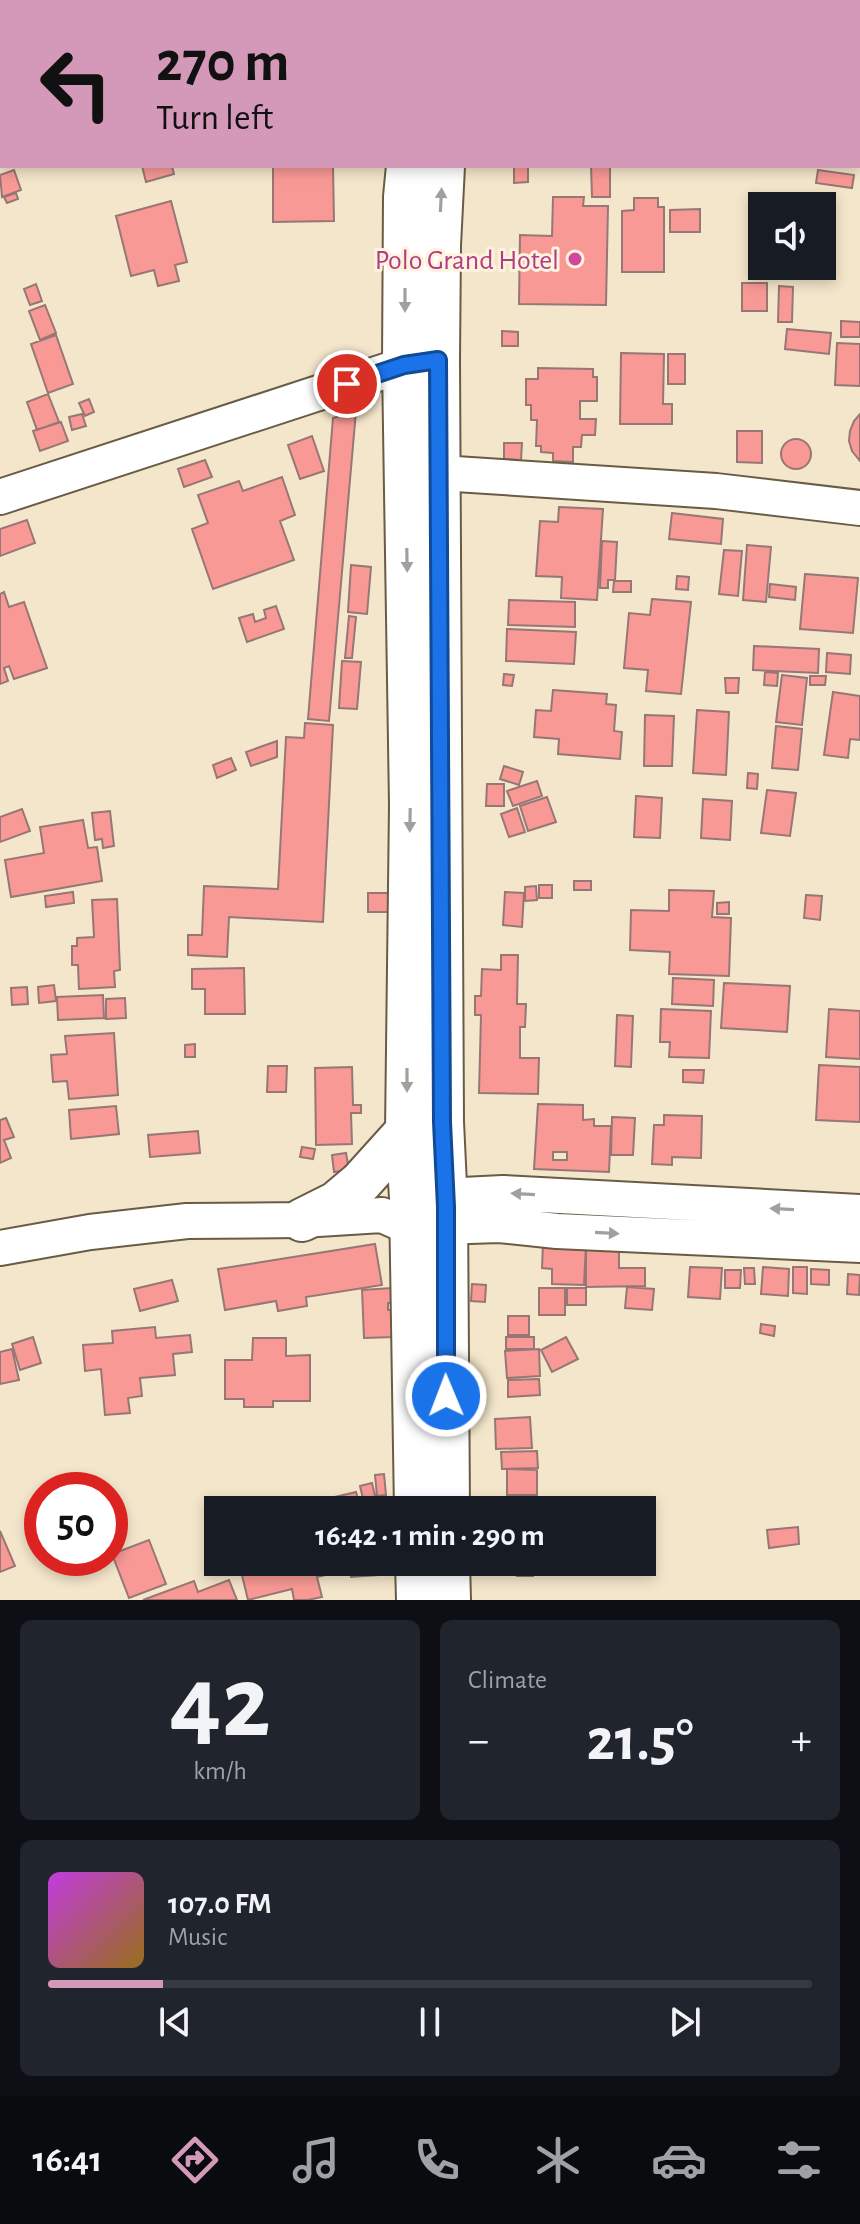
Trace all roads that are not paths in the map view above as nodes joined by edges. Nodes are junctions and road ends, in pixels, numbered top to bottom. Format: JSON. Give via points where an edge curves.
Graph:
{"nodes":[{"id":1,"x":408,"y":168,"type":"edge"},
{"id":2,"x":443,"y":168,"type":"edge"},
{"id":3,"x":421,"y":363,"type":"junction"},
{"id":4,"x":440,"y":473,"type":"junction"},
{"id":5,"x":0,"y":497,"type":"edge"},
{"id":6,"x":860,"y":508,"type":"edge"},
{"id":7,"x":407,"y":1131,"type":"junction"},
{"id":8,"x":860,"y":1212,"type":"edge"},
{"id":9,"x":419,"y":1213,"type":"junction"},
{"id":10,"x":302,"y":1220,"type":"junction"},
{"id":11,"x":860,"y":1245,"type":"edge"},
{"id":12,"x":0,"y":1248,"type":"edge"},
{"id":13,"x":416,"y":1496,"type":"edge"},
{"id":14,"x":447,"y":1496,"type":"edge"},
{"id":15,"x":417,"y":1576,"type":"edge"},
{"id":16,"x":448,"y":1576,"type":"edge"},
{"id":17,"x":418,"y":1600,"type":"edge"},
{"id":18,"x":449,"y":1600,"type":"edge"}],
"edges":[{"from":1,"to":3,"type":"main road","one_way":true,"via":[[405,197]]},
{"from":3,"to":2,"type":"main road","one_way":true,"via":[[439,245]]},
{"from":3,"to":4,"type":"main road"},
{"from":3,"to":5,"type":"street"},
{"from":3,"to":7,"type":"main road","one_way":true},
{"from":4,"to":6,"type":"street","via":[[716,491]]},
{"from":4,"to":9,"type":"main road","via":[[441,1027]]},
{"from":7,"to":9,"type":"main road"},
{"from":7,"to":10,"type":"main road","via":[[361,1182],[336,1203]]},
{"from":8,"to":9,"type":"street","one_way":true,"via":[[503,1193]]},
{"from":9,"to":10,"type":"street"},
{"from":9,"to":11,"type":"street","one_way":true,"via":[[557,1231]]},
{"from":9,"to":13,"type":"main road"},
{"from":9,"to":14,"type":"main road"},
{"from":10,"to":12,"type":"street","via":[[187,1221]]},
{"from":15,"to":17,"type":"main road"},
{"from":16,"to":18,"type":"main road"}]}
